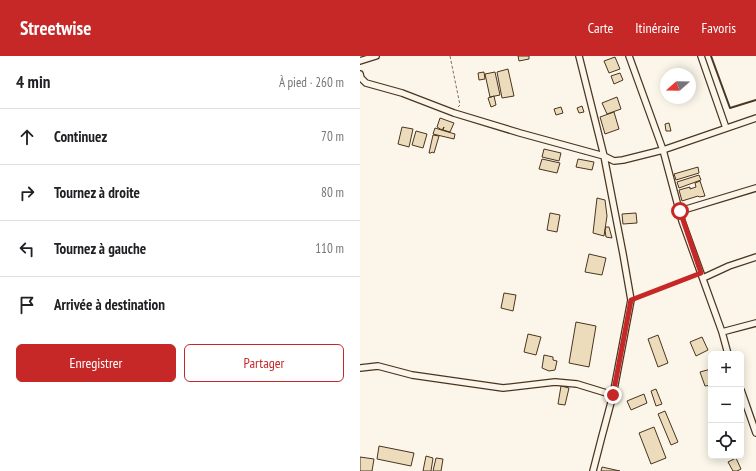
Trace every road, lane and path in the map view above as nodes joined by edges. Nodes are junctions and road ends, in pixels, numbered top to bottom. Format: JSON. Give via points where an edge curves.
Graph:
{"nodes":[{"id":1,"x":376,"y":56,"type":"edge"},
{"id":2,"x":450,"y":56,"type":"edge"},
{"id":3,"x":579,"y":56,"type":"edge"},
{"id":4,"x":629,"y":56,"type":"edge"},
{"id":5,"x":701,"y":56,"type":"edge"},
{"id":6,"x":360,"y":61,"type":"edge"},
{"id":7,"x":360,"y":74,"type":"edge"},
{"id":8,"x":454,"y":113,"type":"junction"},
{"id":9,"x":756,"y":118,"type":"edge"},
{"id":10,"x":726,"y":128,"type":"junction"},
{"id":11,"x":663,"y":150,"type":"junction"},
{"id":12,"x":604,"y":156,"type":"junction"},
{"id":13,"x":756,"y":188,"type":"edge"},
{"id":14,"x":680,"y":211,"type":"junction"},
{"id":15,"x":756,"y":256,"type":"edge"},
{"id":16,"x":702,"y":275,"type":"junction"},
{"id":17,"x":631,"y":300,"type":"junction"},
{"id":18,"x":756,"y":323,"type":"edge"},
{"id":19,"x":722,"y":332,"type":"junction"},
{"id":20,"x":727,"y":351,"type":"edge"},
{"id":21,"x":360,"y":368,"type":"edge"},
{"id":22,"x":613,"y":395,"type":"junction"},
{"id":23,"x":744,"y":399,"type":"edge"},
{"id":24,"x":756,"y":433,"type":"edge"},
{"id":25,"x":593,"y":471,"type":"edge"}],
"edges":[{"from":1,"to":6,"type":"street"},
{"from":2,"to":8,"type":"path","via":[[460,105]]},
{"from":3,"to":12,"type":"street"},
{"from":4,"to":11,"type":"street"},
{"from":5,"to":10,"type":"street"},
{"from":7,"to":8,"type":"street","via":[[366,83],[402,93]]},
{"from":8,"to":12,"type":"street"},
{"from":9,"to":10,"type":"street"},
{"from":10,"to":11,"type":"street"},
{"from":11,"to":12,"type":"street","via":[[614,161]]},
{"from":11,"to":14,"type":"street"},
{"from":12,"to":17,"type":"street"},
{"from":13,"to":14,"type":"street"},
{"from":14,"to":16,"type":"street"},
{"from":15,"to":16,"type":"street"},
{"from":16,"to":17,"type":"path"},
{"from":16,"to":19,"type":"street"},
{"from":17,"to":22,"type":"street"},
{"from":18,"to":19,"type":"street"},
{"from":19,"to":20,"type":"street"},
{"from":21,"to":22,"type":"street","via":[[378,366],[412,375],[503,388],[555,382],[577,384]]},
{"from":22,"to":25,"type":"street"},
{"from":23,"to":24,"type":"street"}]}
